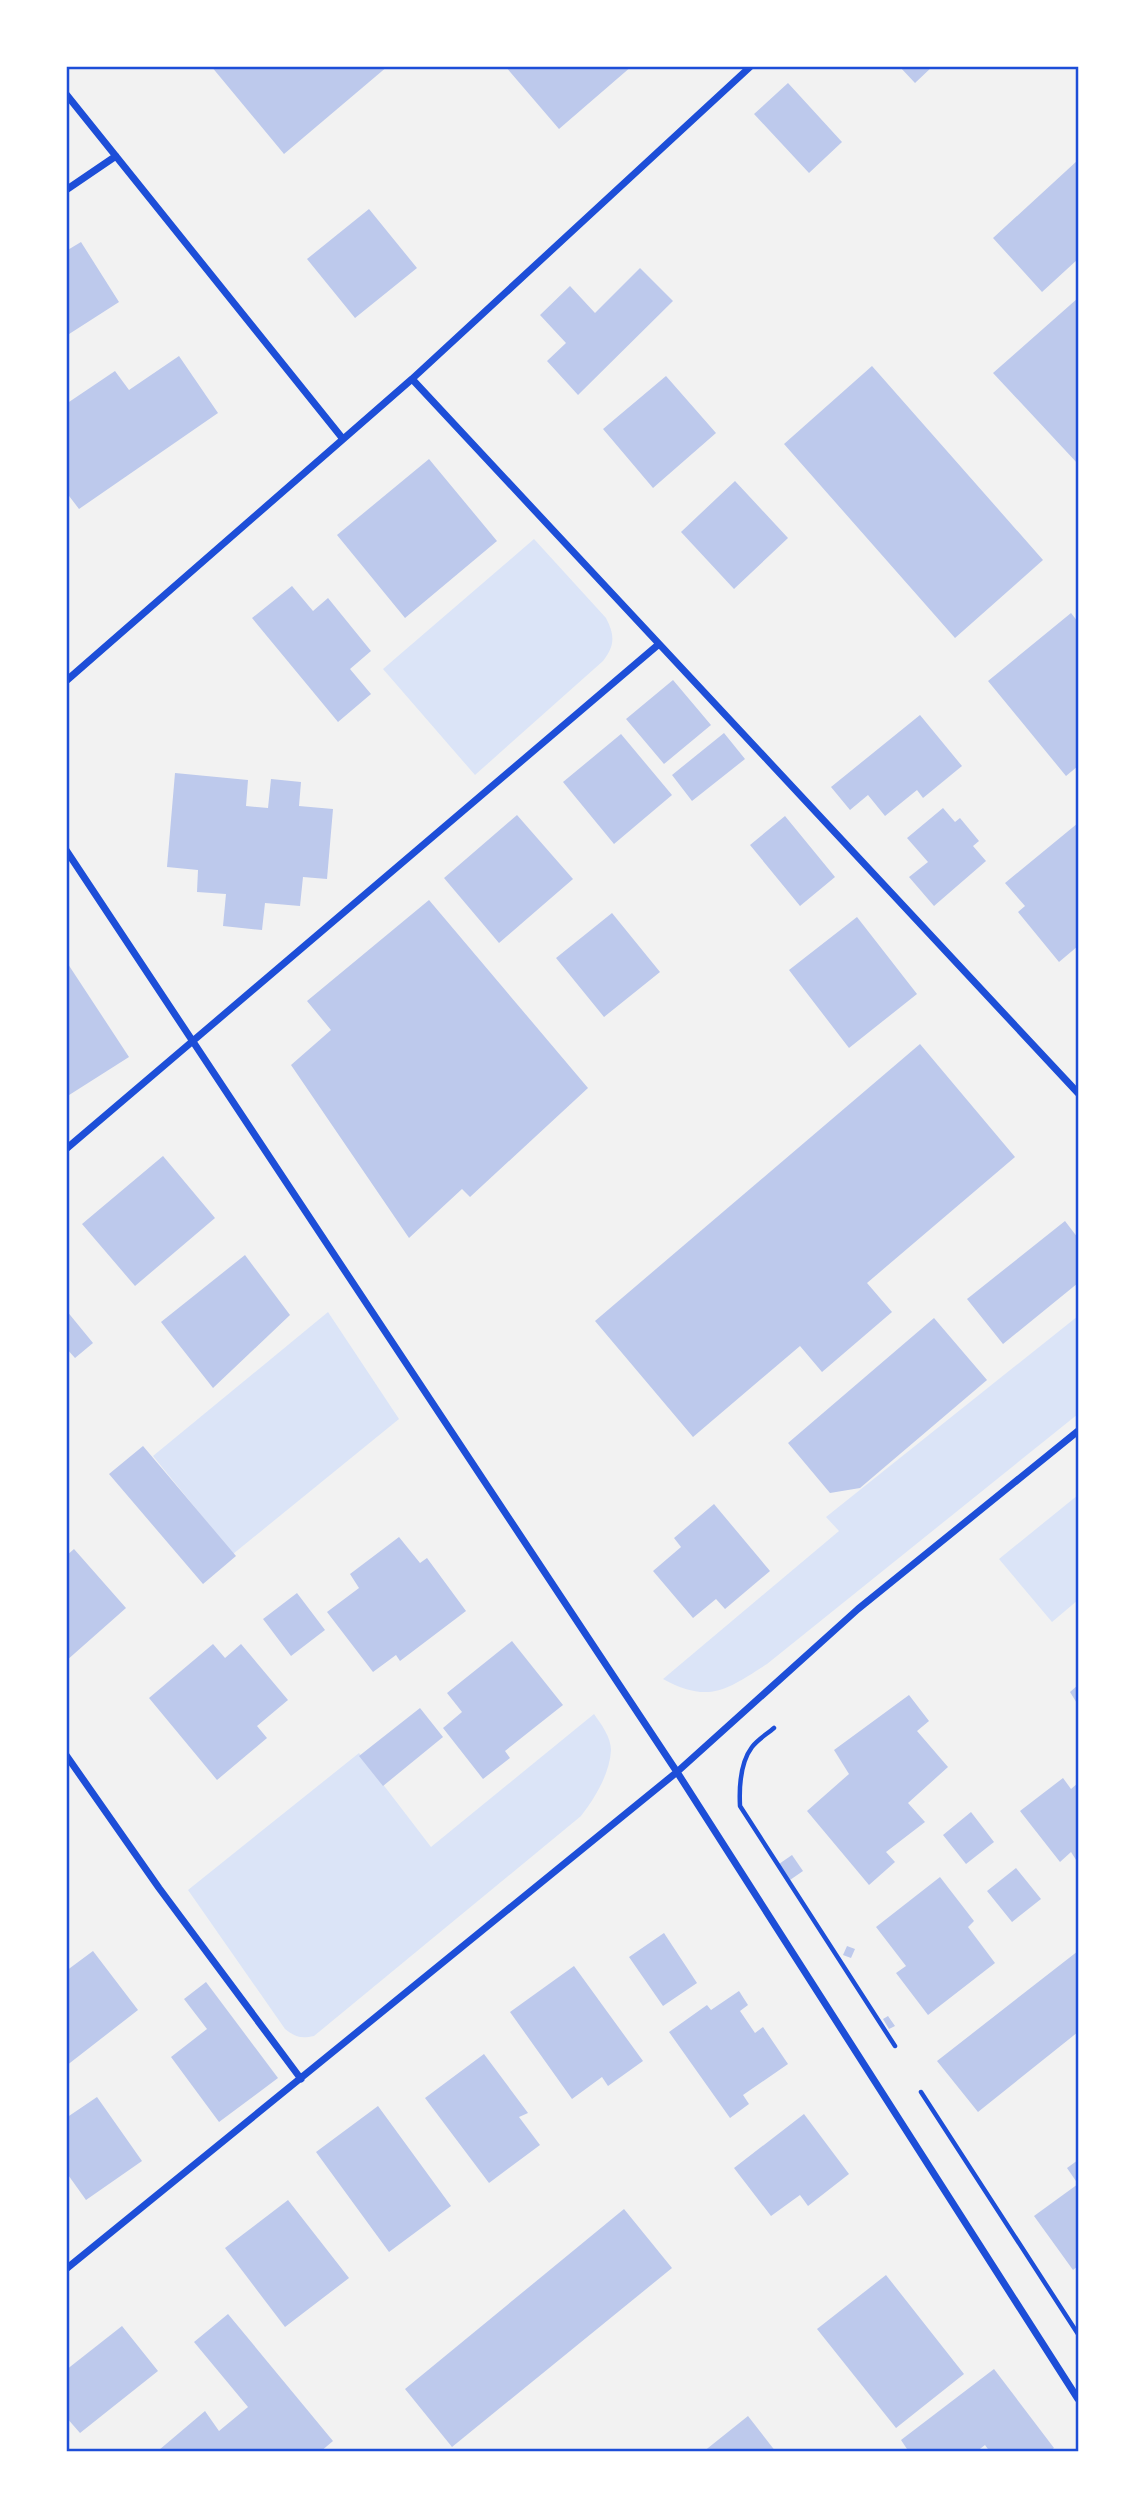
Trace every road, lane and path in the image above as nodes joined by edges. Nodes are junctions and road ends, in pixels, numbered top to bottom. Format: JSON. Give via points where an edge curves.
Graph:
{"nodes":[{"id":1,"x":751,"y":66,"type":"edge"},
{"id":2,"x":66,"y":94,"type":"edge"},
{"id":3,"x":116,"y":156,"type":"junction"},
{"id":4,"x":66,"y":190,"type":"edge"},
{"id":5,"x":412,"y":379,"type":"junction"},
{"id":6,"x":343,"y":439,"type":"junction"},
{"id":7,"x":659,"y":644,"type":"junction"},
{"id":8,"x":66,"y":681,"type":"edge"},
{"id":9,"x":66,"y":850,"type":"edge"},
{"id":10,"x":193,"y":1040,"type":"junction"},
{"id":11,"x":1079,"y":1093,"type":"edge"},
{"id":12,"x":66,"y":1149,"type":"edge"},
{"id":13,"x":1079,"y":1431,"type":"edge"},
{"id":14,"x":774,"y":1728,"type":"dead end"},
{"id":15,"x":66,"y":1755,"type":"edge"},
{"id":16,"x":677,"y":1772,"type":"junction"},
{"id":17,"x":895,"y":2046,"type":"dead end"},
{"id":18,"x":301,"y":2078,"type":"junction"},
{"id":19,"x":921,"y":2092,"type":"dead end"},
{"id":20,"x":66,"y":2269,"type":"edge"},
{"id":21,"x":1079,"y":2334,"type":"edge"},
{"id":22,"x":1079,"y":2399,"type":"edge"}],
"edges":[{"from":1,"to":5,"type":"street"},
{"from":2,"to":3,"type":"street"},
{"from":3,"to":4,"type":"street"},
{"from":3,"to":6,"type":"street"},
{"from":5,"to":6,"type":"street"},
{"from":5,"to":7,"type":"street"},
{"from":6,"to":8,"type":"street"},
{"from":7,"to":10,"type":"street"},
{"from":7,"to":11,"type":"street"},
{"from":9,"to":10,"type":"street"},
{"from":10,"to":12,"type":"street"},
{"from":10,"to":16,"type":"street"},
{"from":13,"to":16,"type":"street","via":[[858,1609]]},
{"from":14,"to":17,"type":"path","via":[[752,1746],[743,1769],[740,1806]]},
{"from":15,"to":18,"type":"street"},
{"from":16,"to":18,"type":"street"},
{"from":16,"to":22,"type":"street"},
{"from":18,"to":20,"type":"street"},
{"from":19,"to":21,"type":"path"}]}
